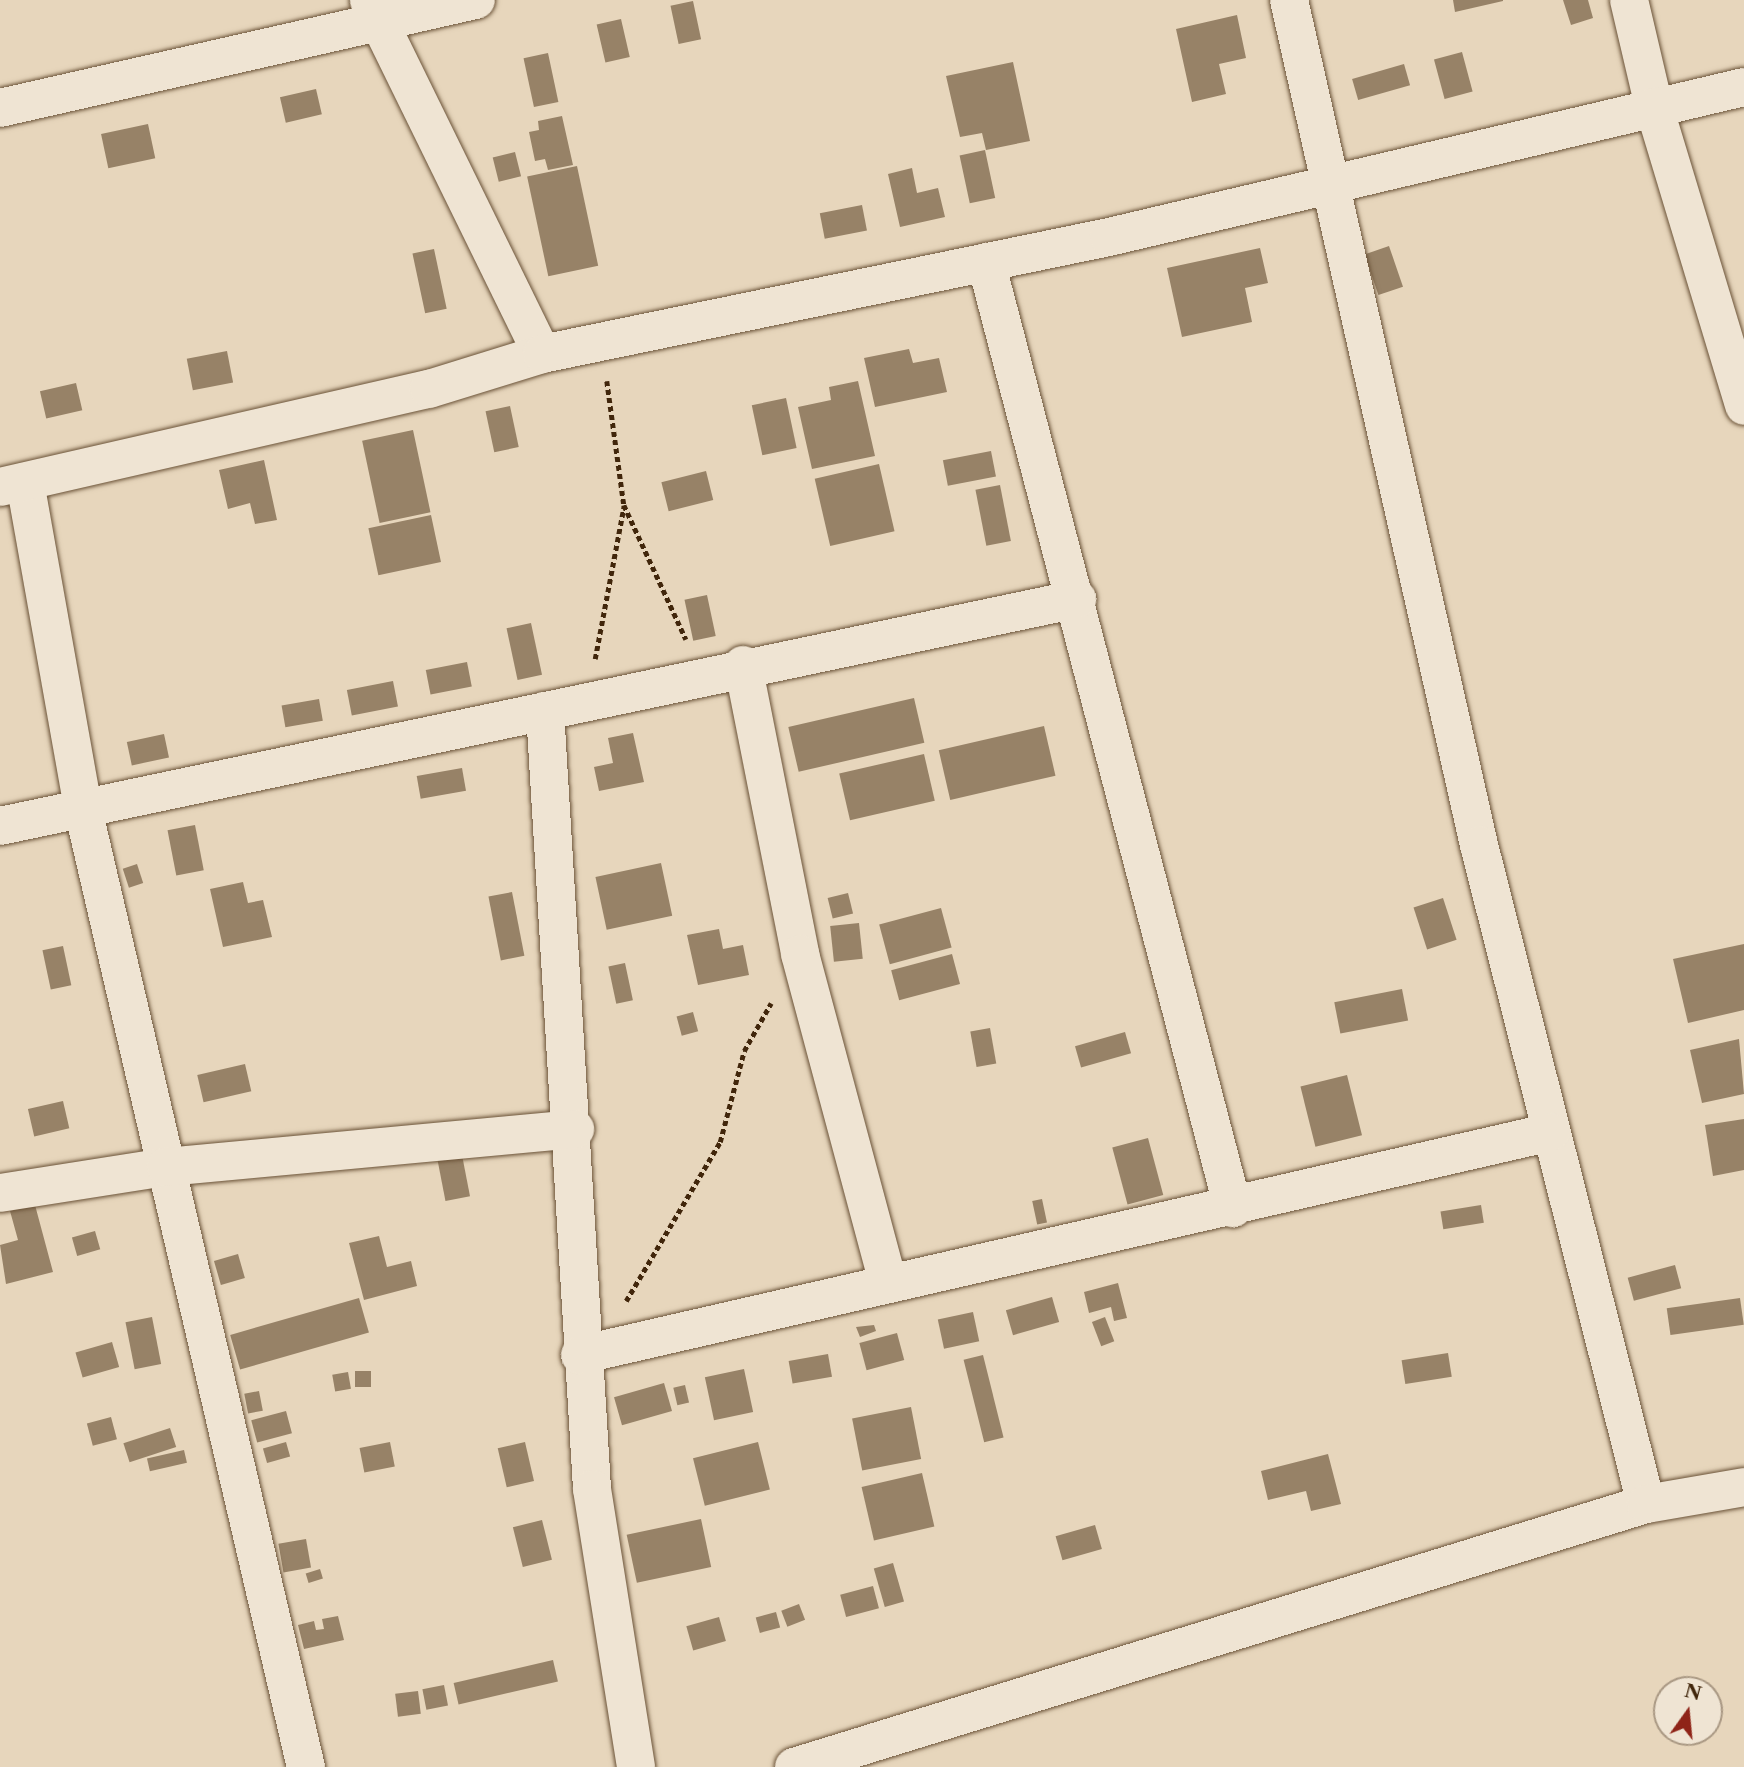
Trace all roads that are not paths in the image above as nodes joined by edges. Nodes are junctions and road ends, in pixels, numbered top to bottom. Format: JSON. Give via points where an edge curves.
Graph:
{"nodes":[{"id":1,"x":476,"y":0,"type":"edge"},
{"id":2,"x":1289,"y":0,"type":"edge"},
{"id":3,"x":1629,"y":0,"type":"edge"},
{"id":4,"x":372,"y":11,"type":"edge"},
{"id":5,"x":1744,"y":87,"type":"edge"},
{"id":6,"x":1654,"y":107,"type":"junction"},
{"id":7,"x":0,"y":108,"type":"edge"},
{"id":8,"x":1333,"y":183,"type":"junction"},
{"id":9,"x":986,"y":262,"type":"junction"},
{"id":10,"x":542,"y":354,"type":"junction"},
{"id":11,"x":1744,"y":406,"type":"edge"},
{"id":12,"x":13,"y":484,"type":"edge"},
{"id":13,"x":1077,"y":599,"type":"junction"},
{"id":14,"x":743,"y":665,"type":"junction"},
{"id":15,"x":557,"y":708,"type":"junction"},
{"id":16,"x":83,"y":809,"type":"junction"},
{"id":17,"x":0,"y":826,"type":"edge"},
{"id":18,"x":575,"y":1129,"type":"junction"},
{"id":19,"x":1550,"y":1132,"type":"junction"},
{"id":20,"x":166,"y":1167,"type":"junction"},
{"id":21,"x":0,"y":1194,"type":"edge"},
{"id":22,"x":1233,"y":1208,"type":"junction"},
{"id":23,"x":888,"y":1282,"type":"junction"},
{"id":24,"x":580,"y":1355,"type":"junction"},
{"id":25,"x":1744,"y":1487,"type":"edge"},
{"id":26,"x":1646,"y":1504,"type":"junction"},
{"id":27,"x":306,"y":1767,"type":"edge"},
{"id":28,"x":636,"y":1767,"type":"edge"},
{"id":29,"x":794,"y":1767,"type":"edge"}],
"edges":[{"from":1,"to":4,"type":"street"},
{"from":2,"to":8,"type":"street"},
{"from":3,"to":6,"type":"street"},
{"from":4,"to":7,"type":"street"},
{"from":4,"to":10,"type":"street"},
{"from":5,"to":6,"type":"street"},
{"from":6,"to":8,"type":"street"},
{"from":6,"to":11,"type":"street"},
{"from":8,"to":9,"type":"street"},
{"from":8,"to":19,"type":"street","via":[[1479,845]]},
{"from":9,"to":10,"type":"street"},
{"from":9,"to":13,"type":"street"},
{"from":10,"to":12,"type":"street","via":[[429,388]]},
{"from":12,"to":16,"type":"street"},
{"from":13,"to":14,"type":"street"},
{"from":13,"to":22,"type":"street"},
{"from":14,"to":15,"type":"street"},
{"from":14,"to":23,"type":"street","via":[[800,954]]},
{"from":15,"to":16,"type":"street"},
{"from":15,"to":18,"type":"street"},
{"from":16,"to":17,"type":"street"},
{"from":16,"to":20,"type":"street"},
{"from":18,"to":20,"type":"street"},
{"from":18,"to":24,"type":"street"},
{"from":19,"to":22,"type":"street"},
{"from":19,"to":26,"type":"street"},
{"from":20,"to":21,"type":"street"},
{"from":20,"to":27,"type":"street"},
{"from":22,"to":23,"type":"street"},
{"from":23,"to":24,"type":"street"},
{"from":24,"to":28,"type":"street","via":[[598,1553]]},
{"from":25,"to":26,"type":"street"},
{"from":26,"to":29,"type":"street"}]}
